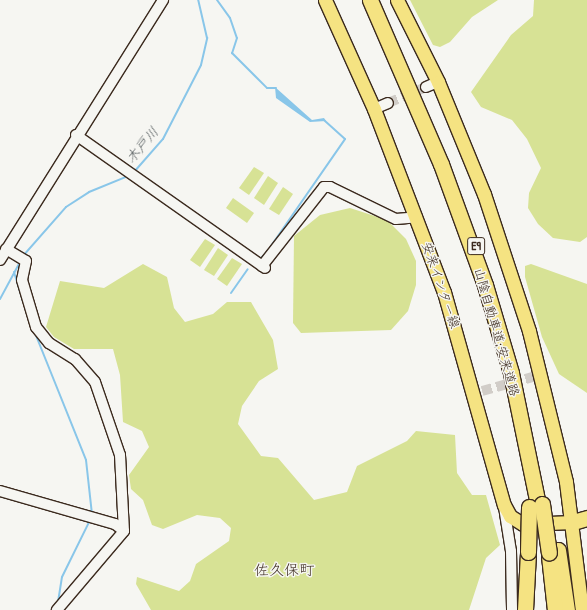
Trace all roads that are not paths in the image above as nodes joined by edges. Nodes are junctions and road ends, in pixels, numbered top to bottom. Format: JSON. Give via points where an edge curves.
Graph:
{"nodes":[{"id":1,"x":164,"y":0,"type":"edge"},
{"id":2,"x":326,"y":0,"type":"edge"},
{"id":3,"x":370,"y":0,"type":"edge"},
{"id":4,"x":374,"y":0,"type":"edge"},
{"id":5,"x":397,"y":0,"type":"edge"},
{"id":6,"x":388,"y":103,"type":"tunnel mouth"},
{"id":7,"x":374,"y":109,"type":"junction"},
{"id":8,"x":76,"y":136,"type":"junction"},
{"id":9,"x":417,"y":216,"type":"junction"},
{"id":10,"x":6,"y":249,"type":"junction"},
{"id":11,"x":0,"y":260,"type":"edge"},
{"id":12,"x":520,"y":402,"type":"junction"},
{"id":13,"x":0,"y":492,"type":"edge"},
{"id":14,"x":539,"y":504,"type":"junction"},
{"id":15,"x":504,"y":505,"type":"junction"},
{"id":16,"x":582,"y":521,"type":"edge"},
{"id":17,"x":124,"y":531,"type":"junction"},
{"id":18,"x":551,"y":552,"type":"junction"},
{"id":19,"x":57,"y":610,"type":"edge"},
{"id":20,"x":512,"y":610,"type":"edge"},
{"id":21,"x":525,"y":610,"type":"edge"},
{"id":22,"x":549,"y":610,"type":"edge"},
{"id":23,"x":555,"y":610,"type":"edge"},
{"id":24,"x":568,"y":610,"type":"edge"},
{"id":25,"x":582,"y":610,"type":"edge"}],
"edges":[{"from":1,"to":8,"type":"street"},
{"from":2,"to":7,"type":"main road","name":"安来インター線"},
{"from":3,"to":12,"type":"highway","name":"山陰自動車道;安来道路","number":"E9","via":[[456,205],[494,313]]},
{"from":4,"to":12,"type":"highway","name":"山陰自動車道;安来道路","number":"E9","via":[[465,216],[495,304]]},
{"from":5,"to":16,"type":"main road","via":[[432,84],[484,194]]},
{"from":6,"to":7,"type":"street"},
{"from":7,"to":9,"type":"main road","name":"安来インター線"},
{"from":8,"to":9,"type":"street","via":[[143,180],[264,267],[324,188],[330,187],[396,219]]},
{"from":8,"to":10,"type":"street"},
{"from":9,"to":15,"type":"main road","name":"安来インター線","via":[[478,392]]},
{"from":10,"to":11,"type":"street"},
{"from":10,"to":17,"type":"street","via":[[22,259],[23,284],[36,327],[49,343],[75,358],[95,382],[120,455]]},
{"from":12,"to":14,"type":"highway"},
{"from":13,"to":17,"type":"street","via":[[114,524]]},
{"from":14,"to":18,"type":"highway"},
{"from":14,"to":21,"type":"highway","bridge":true,"via":[[528,552]]},
{"from":15,"to":16,"type":"main road","name":"安来インター線","via":[[510,516],[522,524]]},
{"from":15,"to":20,"type":"street","via":[[511,551]]},
{"from":16,"to":25,"type":"main road"},
{"from":17,"to":19,"type":"street"},
{"from":18,"to":22,"type":"highway"},
{"from":18,"to":23,"type":"highway"},
{"from":18,"to":24,"type":"highway"}]}
